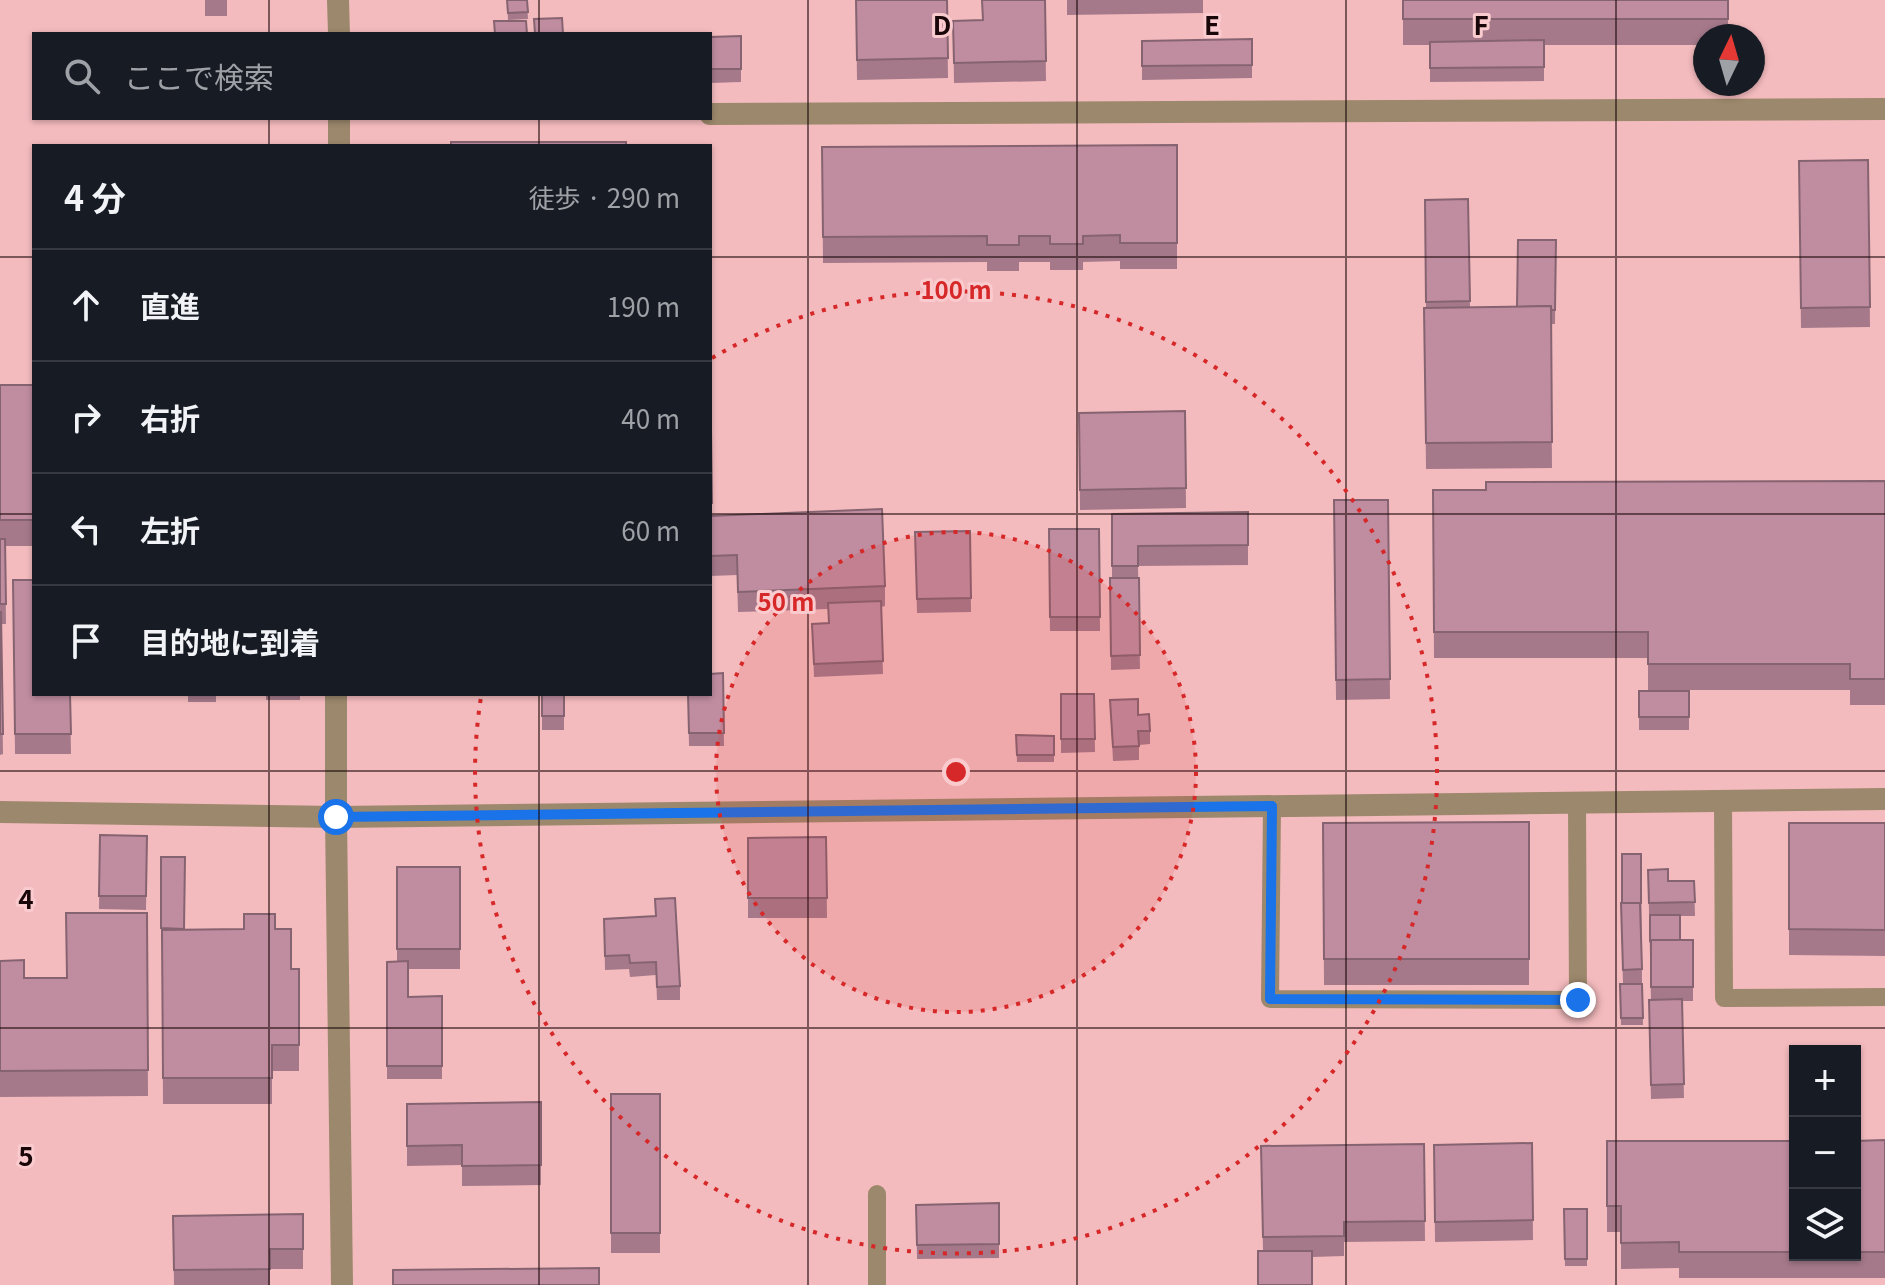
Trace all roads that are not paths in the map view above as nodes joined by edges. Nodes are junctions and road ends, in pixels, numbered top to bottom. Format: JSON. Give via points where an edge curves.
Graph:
{"nodes":[{"id":1,"x":338,"y":0,"type":"edge"},
{"id":2,"x":339,"y":32,"type":"edge"},
{"id":3,"x":1885,"y":109,"type":"edge"},
{"id":4,"x":712,"y":114,"type":"edge"},
{"id":5,"x":339,"y":120,"type":"edge"},
{"id":6,"x":339,"y":144,"type":"edge"},
{"id":7,"x":336,"y":696,"type":"edge"},
{"id":8,"x":1885,"y":799,"type":"edge"},
{"id":9,"x":1723,"y":801,"type":"junction"},
{"id":10,"x":1577,"y":803,"type":"junction"},
{"id":11,"x":1272,"y":806,"type":"junction"},
{"id":12,"x":0,"y":812,"type":"edge"},
{"id":13,"x":336,"y":817,"type":"junction"},
{"id":14,"x":1885,"y":997,"type":"edge"},
{"id":15,"x":877,"y":1194,"type":"dead end"},
{"id":16,"x":342,"y":1285,"type":"edge"},
{"id":17,"x":877,"y":1285,"type":"edge"}],
"edges":[{"from":1,"to":2,"type":"street"},
{"from":3,"to":4,"type":"street"},
{"from":5,"to":6,"type":"street"},
{"from":7,"to":13,"type":"street"},
{"from":8,"to":9,"type":"street"},
{"from":9,"to":10,"type":"street"},
{"from":9,"to":14,"type":"lane","via":[[1724,998]]},
{"from":10,"to":11,"type":"street"},
{"from":10,"to":11,"type":"lane","via":[[1578,1000],[1270,999]]},
{"from":11,"to":13,"type":"street"},
{"from":12,"to":13,"type":"street"},
{"from":13,"to":16,"type":"street"},
{"from":15,"to":17,"type":"lane"}]}
